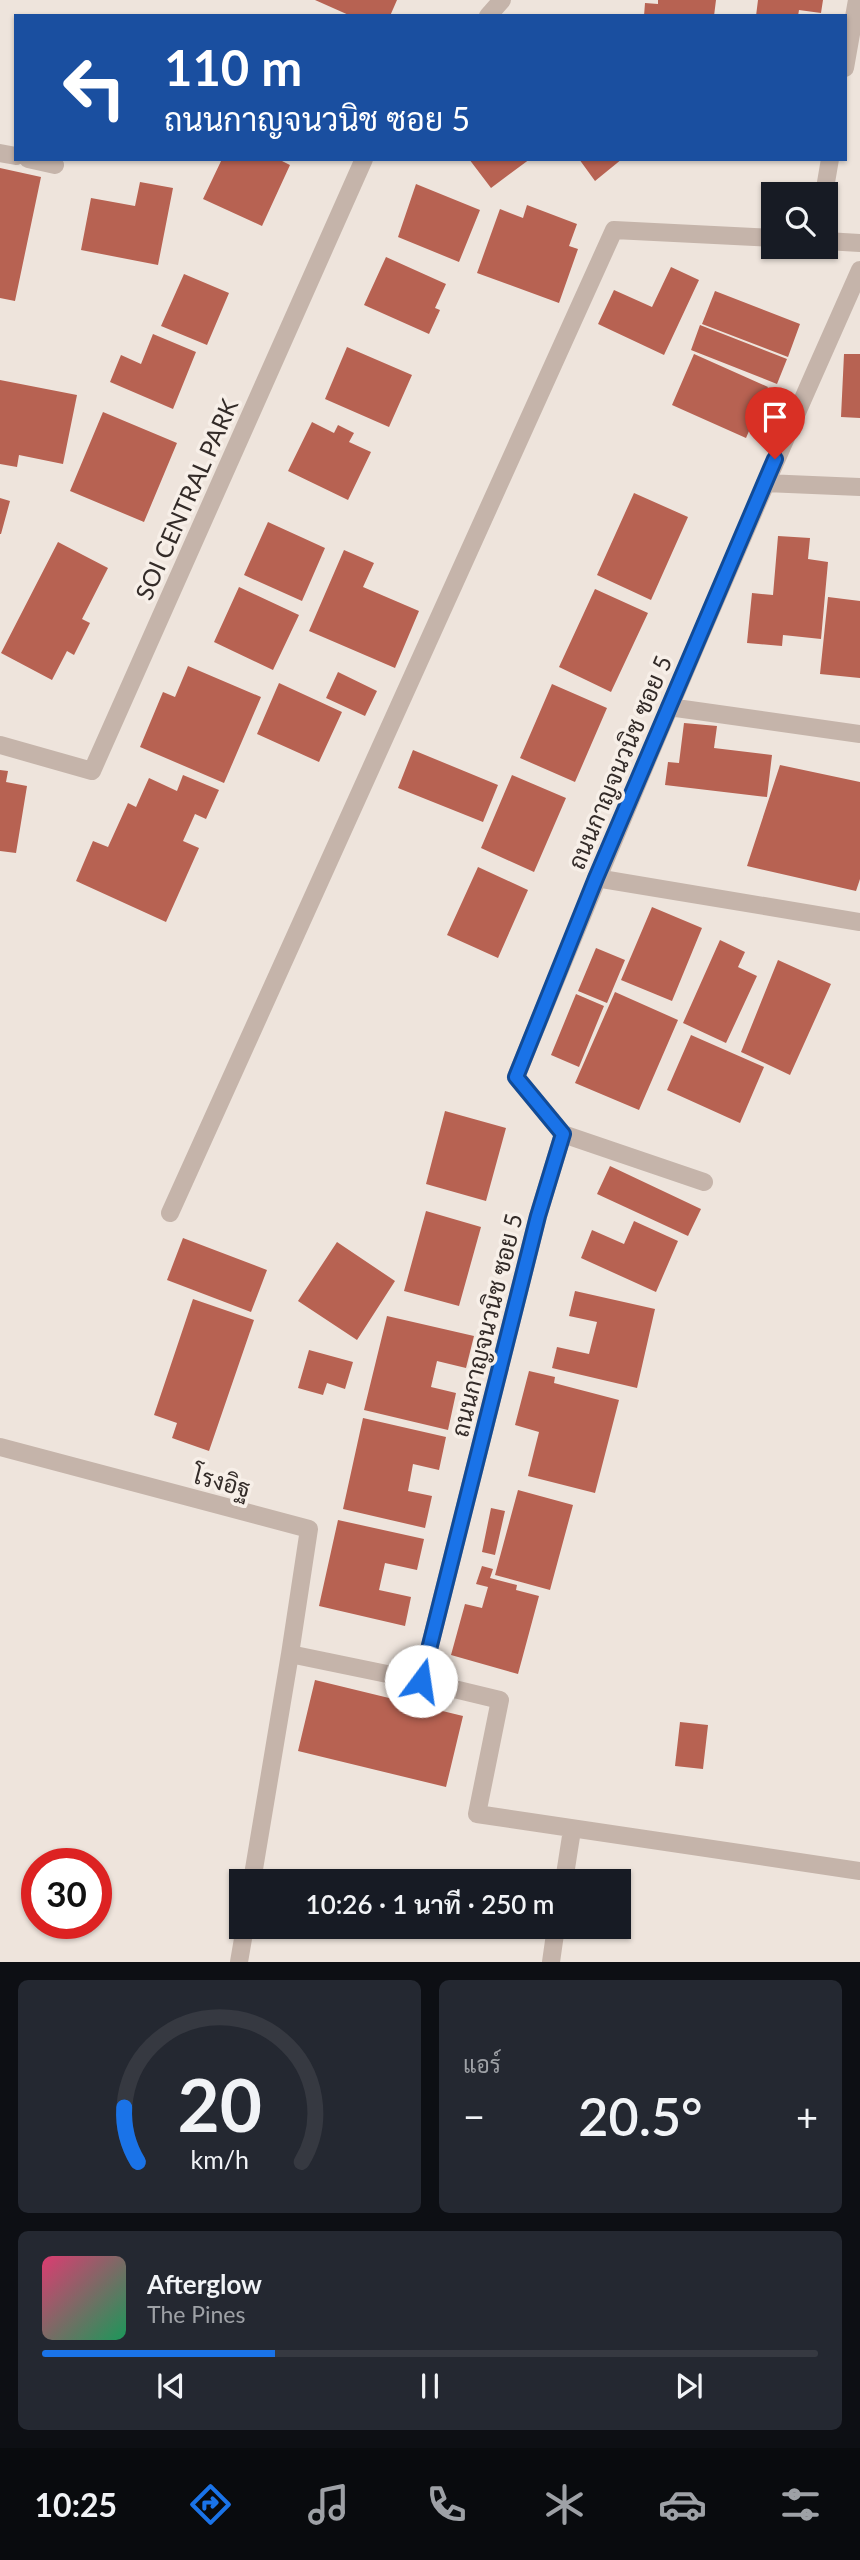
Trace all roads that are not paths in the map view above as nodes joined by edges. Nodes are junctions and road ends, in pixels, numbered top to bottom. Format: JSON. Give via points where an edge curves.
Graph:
{"nodes":[{"id":1,"x":502,"y":0,"type":"edge"},
{"id":2,"x":857,"y":0,"type":"edge"},
{"id":3,"x":490,"y":14,"type":"edge"},
{"id":4,"x":847,"y":57,"type":"edge"},
{"id":5,"x":37,"y":161,"type":"edge"},
{"id":6,"x":363,"y":161,"type":"edge"},
{"id":7,"x":830,"y":161,"type":"edge"},
{"id":8,"x":55,"y":165,"type":"dead end"},
{"id":9,"x":826,"y":182,"type":"edge"},
{"id":10,"x":761,"y":238,"type":"edge"},
{"id":11,"x":838,"y":242,"type":"edge"},
{"id":12,"x":860,"y":243,"type":"edge"},
{"id":13,"x":860,"y":270,"type":"edge"},
{"id":14,"x":765,"y":483,"type":"junction"},
{"id":15,"x":860,"y":487,"type":"edge"},
{"id":16,"x":669,"y":707,"type":"junction"},
{"id":17,"x":860,"y":734,"type":"edge"},
{"id":18,"x":0,"y":745,"type":"edge"},
{"id":19,"x":596,"y":878,"type":"junction"},
{"id":20,"x":860,"y":922,"type":"edge"},
{"id":21,"x":563,"y":1134,"type":"junction"},
{"id":22,"x":704,"y":1182,"type":"dead end"},
{"id":23,"x":170,"y":1213,"type":"dead end"},
{"id":24,"x":0,"y":1447,"type":"edge"},
{"id":25,"x":290,"y":1654,"type":"junction"},
{"id":26,"x":421,"y":1681,"type":"junction"},
{"id":27,"x":572,"y":1830,"type":"junction"},
{"id":28,"x":255,"y":1869,"type":"edge"},
{"id":29,"x":566,"y":1869,"type":"edge"},
{"id":30,"x":860,"y":1871,"type":"edge"},
{"id":31,"x":243,"y":1939,"type":"edge"},
{"id":32,"x":554,"y":1939,"type":"edge"},
{"id":33,"x":239,"y":1962,"type":"edge"},
{"id":34,"x":551,"y":1962,"type":"edge"}],
"edges":[{"from":1,"to":3,"type":"street"},
{"from":2,"to":4,"type":"street"},
{"from":5,"to":8,"type":"street"},
{"from":6,"to":18,"type":"street","name":"SOI CENTRAL PARK","via":[[92,771]]},
{"from":7,"to":9,"type":"street"},
{"from":10,"to":23,"type":"street","via":[[614,230]]},
{"from":11,"to":12,"type":"street"},
{"from":13,"to":14,"type":"street","name":"ถนนกาญจนวนิช ซอย 5"},
{"from":14,"to":15,"type":"street"},
{"from":14,"to":16,"type":"street","name":"ถนนกาญจนวนิช ซอย 5"},
{"from":16,"to":17,"type":"street"},
{"from":16,"to":19,"type":"street","name":"ถนนกาญจนวนิช ซอย 5"},
{"from":19,"to":20,"type":"street"},
{"from":19,"to":21,"type":"street","name":"ถนนกาญจนวนิช ซอย 5","via":[[516,1077]]},
{"from":21,"to":22,"type":"street"},
{"from":21,"to":26,"type":"street","name":"ถนนกาญจนวนิช ซอย 5","via":[[538,1216]]},
{"from":24,"to":25,"type":"street","name":"โรงอิฐ","via":[[309,1530]]},
{"from":25,"to":26,"type":"street"},
{"from":25,"to":28,"type":"street"},
{"from":26,"to":27,"type":"street","via":[[500,1700],[477,1814]]},
{"from":27,"to":29,"type":"street"},
{"from":27,"to":30,"type":"street"},
{"from":31,"to":33,"type":"street"},
{"from":32,"to":34,"type":"street"}]}
